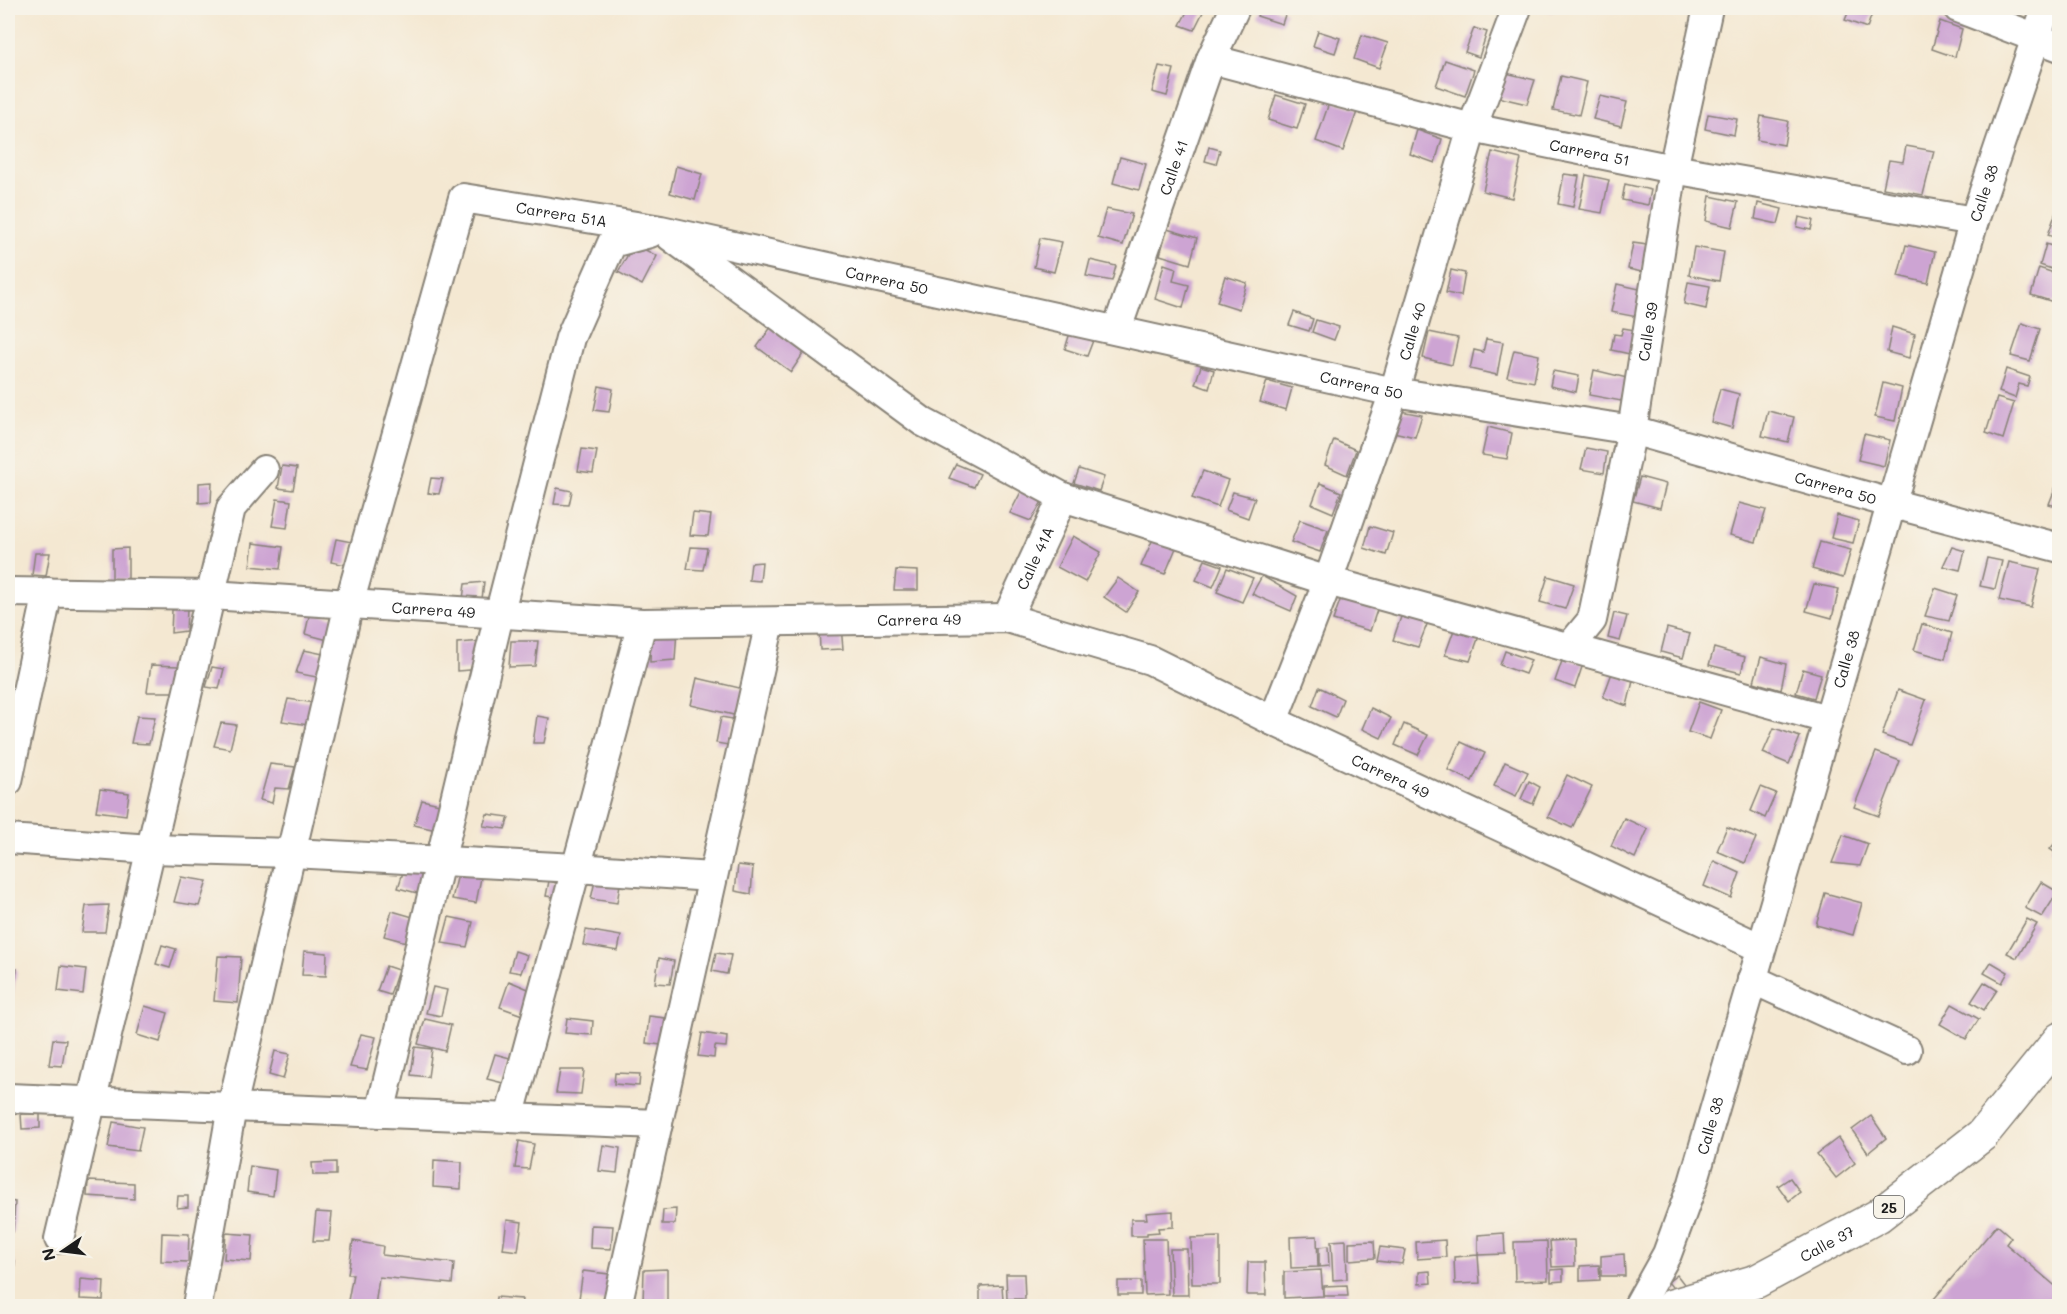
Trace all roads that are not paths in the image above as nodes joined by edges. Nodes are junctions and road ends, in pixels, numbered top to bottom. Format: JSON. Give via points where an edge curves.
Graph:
{"nodes":[{"id":1,"x":1235,"y":8,"type":"edge"},
{"id":2,"x":1517,"y":8,"type":"edge"},
{"id":3,"x":1708,"y":8,"type":"edge"},
{"id":4,"x":1958,"y":8,"type":"edge"},
{"id":5,"x":2046,"y":8,"type":"edge"},
{"id":6,"x":2048,"y":42,"type":"edge"},
{"id":7,"x":1211,"y":59,"type":"junction"},
{"id":8,"x":1472,"y":128,"type":"junction"},
{"id":9,"x":1673,"y":169,"type":"junction"},
{"id":10,"x":1974,"y":221,"type":"junction"},
{"id":11,"x":661,"y":230,"type":"junction"},
{"id":12,"x":1117,"y":330,"type":"junction"},
{"id":13,"x":1394,"y":392,"type":"junction"},
{"id":14,"x":1632,"y":430,"type":"junction"},
{"id":15,"x":264,"y":470,"type":"dead end"},
{"id":16,"x":1063,"y":497,"type":"junction"},
{"id":17,"x":1890,"y":503,"type":"junction"},
{"id":18,"x":2060,"y":548,"type":"edge"},
{"id":19,"x":1328,"y":581,"type":"junction"},
{"id":20,"x":8,"y":592,"type":"edge"},
{"id":21,"x":48,"y":592,"type":"junction"},
{"id":22,"x":211,"y":595,"type":"junction"},
{"id":23,"x":349,"y":604,"type":"junction"},
{"id":24,"x":499,"y":615,"type":"junction"},
{"id":25,"x":1007,"y":618,"type":"junction"},
{"id":26,"x":770,"y":622,"type":"junction"},
{"id":27,"x":642,"y":623,"type":"junction"},
{"id":28,"x":1569,"y":648,"type":"junction"},
{"id":29,"x":1827,"y":719,"type":"junction"},
{"id":30,"x":1273,"y":721,"type":"junction"},
{"id":31,"x":8,"y":781,"type":"edge"},
{"id":32,"x":8,"y":839,"type":"edge"},
{"id":33,"x":151,"y":849,"type":"junction"},
{"id":34,"x":292,"y":854,"type":"junction"},
{"id":35,"x":441,"y":861,"type":"junction"},
{"id":36,"x":576,"y":868,"type":"junction"},
{"id":37,"x":712,"y":877,"type":"junction"},
{"id":38,"x":1761,"y":948,"type":"junction"},
{"id":39,"x":1752,"y":979,"type":"junction"},
{"id":40,"x":2060,"y":1039,"type":"edge"},
{"id":41,"x":1907,"y":1050,"type":"dead end"},
{"id":42,"x":8,"y":1098,"type":"edge"},
{"id":43,"x":91,"y":1102,"type":"junction"},
{"id":44,"x":232,"y":1107,"type":"junction"},
{"id":45,"x":380,"y":1113,"type":"junction"},
{"id":46,"x":509,"y":1118,"type":"junction"},
{"id":47,"x":658,"y":1124,"type":"junction"},
{"id":48,"x":59,"y":1239,"type":"dead end"},
{"id":49,"x":1751,"y":1294,"type":"edge"},
{"id":50,"x":197,"y":1306,"type":"edge"},
{"id":51,"x":617,"y":1306,"type":"edge"},
{"id":52,"x":1638,"y":1306,"type":"edge"},
{"id":53,"x":1672,"y":1306,"type":"edge"}],
"edges":[{"from":1,"to":7,"type":"street","name":"Calle 41"},
{"from":2,"to":8,"type":"street","name":"Calle 40"},
{"from":3,"to":9,"type":"street","name":"Calle 39"},
{"from":4,"to":6,"type":"street"},
{"from":5,"to":6,"type":"street","name":"Calle 38"},
{"from":6,"to":10,"type":"street","name":"Calle 38"},
{"from":7,"to":8,"type":"street","name":"Carrera 51"},
{"from":7,"to":12,"type":"street","name":"Calle 41"},
{"from":8,"to":9,"type":"street","name":"Carrera 51"},
{"from":8,"to":13,"type":"street","name":"Calle 40"},
{"from":9,"to":10,"type":"street","name":"Carrera 51"},
{"from":9,"to":14,"type":"street","name":"Calle 39"},
{"from":10,"to":17,"type":"street","name":"Calle 38"},
{"from":11,"to":12,"type":"street","name":"Carrera 50"},
{"from":11,"to":16,"type":"street","via":[[923,422]]},
{"from":11,"to":23,"type":"street","name":"Carrera 51A","via":[[463,198]]},
{"from":11,"to":24,"type":"street","via":[[612,243],[570,338]]},
{"from":12,"to":13,"type":"street","name":"Carrera 50"},
{"from":13,"to":14,"type":"street","name":"Carrera 50"},
{"from":13,"to":19,"type":"street","name":"Calle 40"},
{"from":14,"to":17,"type":"street","name":"Carrera 50"},
{"from":14,"to":28,"type":"street","name":"Calle 39","via":[[1592,620]]},
{"from":15,"to":22,"type":"street","via":[[231,508]]},
{"from":16,"to":19,"type":"street"},
{"from":16,"to":25,"type":"street","name":"Calle 41A"},
{"from":17,"to":18,"type":"street","name":"Carrera 50"},
{"from":17,"to":29,"type":"street","name":"Calle 38"},
{"from":19,"to":28,"type":"street"},
{"from":19,"to":30,"type":"street","name":"Calle 40"},
{"from":20,"to":21,"type":"street","name":"Carrera 49"},
{"from":21,"to":22,"type":"street","name":"Carrera 49"},
{"from":21,"to":31,"type":"street"},
{"from":22,"to":23,"type":"street","name":"Carrera 49"},
{"from":22,"to":33,"type":"street"},
{"from":23,"to":24,"type":"street","name":"Carrera 49"},
{"from":23,"to":34,"type":"street"},
{"from":24,"to":27,"type":"street","name":"Carrera 49"},
{"from":24,"to":35,"type":"street"},
{"from":25,"to":26,"type":"street","name":"Carrera 49"},
{"from":25,"to":30,"type":"street","name":"Carrera 49","via":[[1150,660]]},
{"from":26,"to":27,"type":"street","name":"Carrera 49"},
{"from":26,"to":37,"type":"street"},
{"from":27,"to":36,"type":"street"},
{"from":28,"to":29,"type":"street"},
{"from":29,"to":38,"type":"street","name":"Calle 38"},
{"from":30,"to":38,"type":"street","name":"Carrera 49"},
{"from":32,"to":33,"type":"street"},
{"from":33,"to":34,"type":"street"},
{"from":33,"to":43,"type":"street"},
{"from":34,"to":35,"type":"street"},
{"from":34,"to":44,"type":"street"},
{"from":35,"to":36,"type":"street"},
{"from":35,"to":45,"type":"street"},
{"from":36,"to":37,"type":"street"},
{"from":36,"to":46,"type":"street"},
{"from":37,"to":47,"type":"street"},
{"from":38,"to":39,"type":"street","name":"Calle 38"},
{"from":39,"to":41,"type":"street"},
{"from":39,"to":52,"type":"street","name":"Calle 38","via":[[1693,1183],[1667,1254]]},
{"from":40,"to":49,"type":"main road","name":"Calle 37","number":"25","via":[[1982,1135],[1878,1216]]},
{"from":42,"to":43,"type":"street"},
{"from":43,"to":44,"type":"street"},
{"from":43,"to":48,"type":"street"},
{"from":44,"to":45,"type":"street"},
{"from":44,"to":50,"type":"street"},
{"from":45,"to":46,"type":"street"},
{"from":46,"to":47,"type":"street"},
{"from":47,"to":51,"type":"street"},
{"from":49,"to":53,"type":"main road","name":"Calle 37","number":"25"}]}
